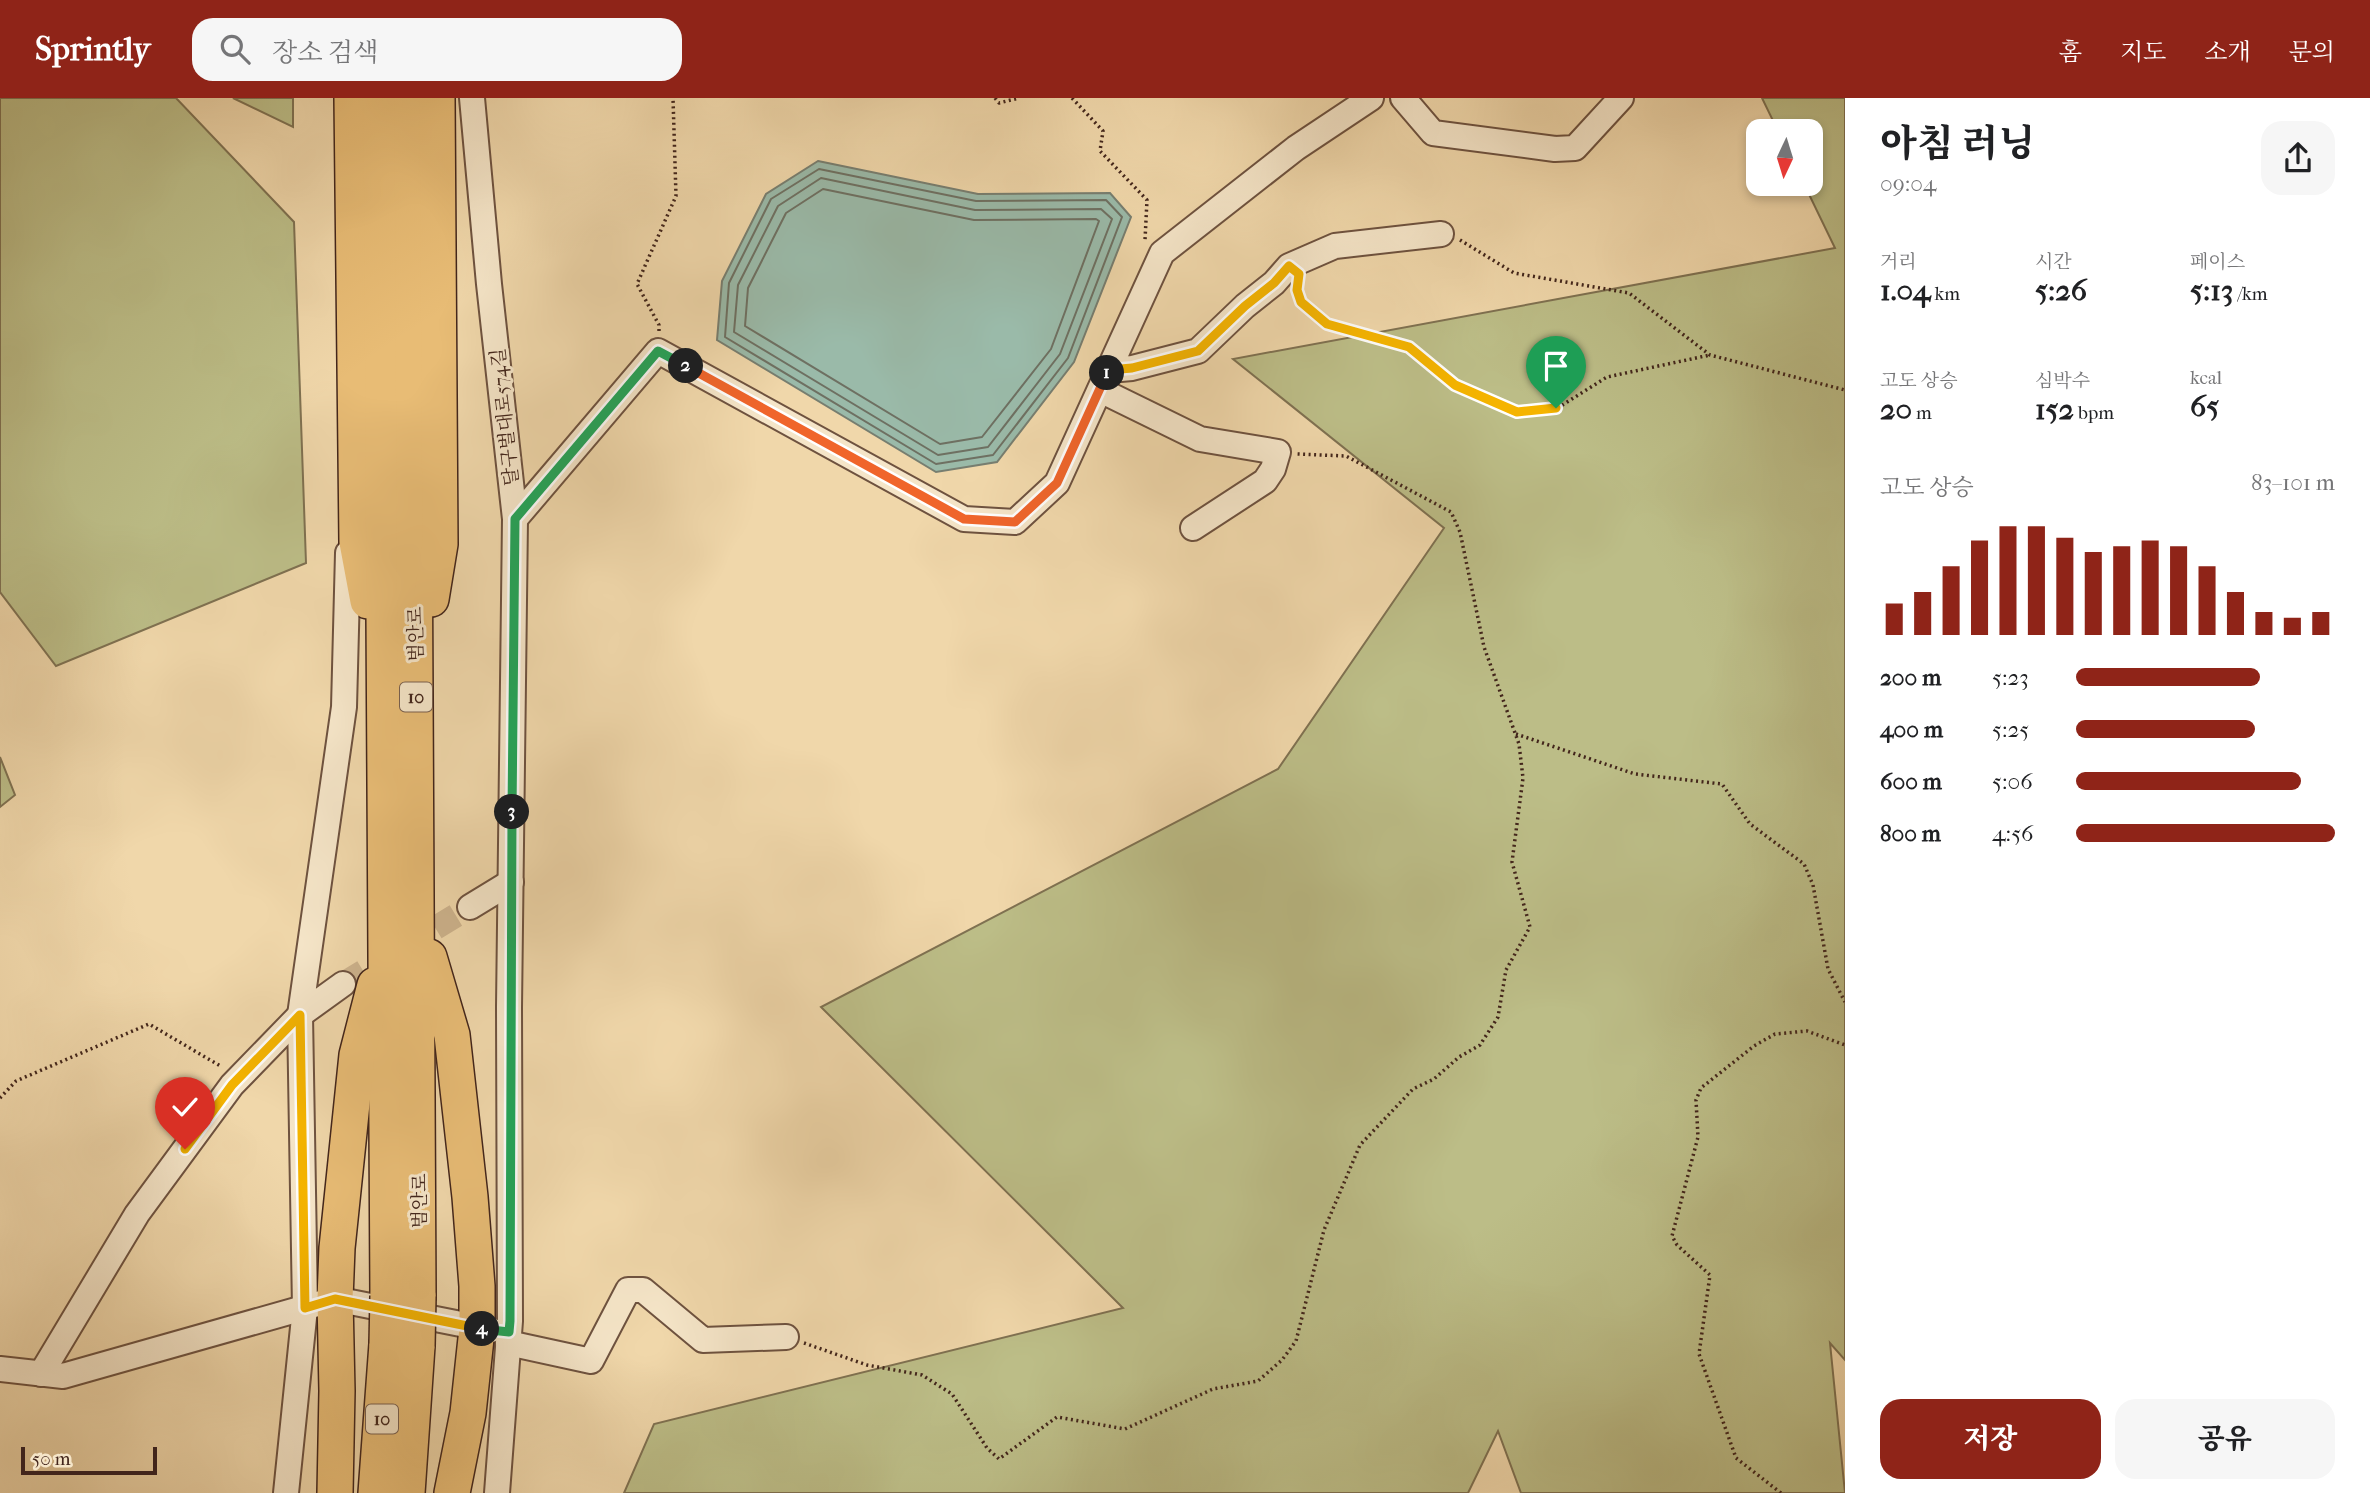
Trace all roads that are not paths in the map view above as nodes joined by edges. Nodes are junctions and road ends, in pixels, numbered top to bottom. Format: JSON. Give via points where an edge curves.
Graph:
{"nodes":[{"id":1,"x":352,"y":98,"type":"edge"},
{"id":2,"x":381,"y":98,"type":"edge"},
{"id":3,"x":412,"y":98,"type":"edge"},
{"id":4,"x":437,"y":98,"type":"edge"},
{"id":5,"x":472,"y":98,"type":"edge"},
{"id":6,"x":1371,"y":98,"type":"edge"},
{"id":7,"x":1403,"y":98,"type":"edge"},
{"id":8,"x":1622,"y":98,"type":"edge"},
{"id":9,"x":1441,"y":234,"type":"road end"},
{"id":10,"x":355,"y":335,"type":"junction"},
{"id":11,"x":1104,"y":380,"type":"junction"},
{"id":12,"x":515,"y":519,"type":"junction"},
{"id":13,"x":1193,"y":528,"type":"dead end"},
{"id":14,"x":400,"y":692,"type":"junction"},
{"id":15,"x":511,"y":882,"type":"junction"},
{"id":16,"x":470,"y":907,"type":"tunnel mouth"},
{"id":17,"x":418,"y":922,"type":"junction"},
{"id":18,"x":387,"y":937,"type":"junction"},
{"id":19,"x":343,"y":984,"type":"tunnel mouth"},
{"id":20,"x":300,"y":1015,"type":"junction"},
{"id":21,"x":403,"y":1296,"type":"junction"},
{"id":22,"x":320,"y":1304,"type":"junction"},
{"id":23,"x":498,"y":1335,"type":"junction"},
{"id":24,"x":786,"y":1337,"type":"road end"},
{"id":25,"x":402,"y":1345,"type":"junction"},
{"id":26,"x":0,"y":1369,"type":"edge"},
{"id":27,"x":41,"y":1374,"type":"junction"},
{"id":28,"x":286,"y":1493,"type":"edge"},
{"id":29,"x":335,"y":1493,"type":"edge"},
{"id":30,"x":376,"y":1493,"type":"edge"},
{"id":31,"x":407,"y":1493,"type":"edge"},
{"id":32,"x":452,"y":1493,"type":"edge"},
{"id":33,"x":497,"y":1493,"type":"edge"}],
"edges":[{"from":1,"to":10,"type":"highway"},
{"from":2,"to":14,"type":"highway","name":"범안로","number":"10"},
{"from":3,"to":14,"type":"highway","name":"범안로","number":"10"},
{"from":4,"to":14,"type":"highway","via":[[440,544]]},
{"from":5,"to":12,"type":"street","name":"달구벌대로574길"},
{"from":6,"to":11,"type":"street","via":[[1296,148],[1162,253]]},
{"from":7,"to":8,"type":"street","via":[[1433,133],[1555,149],[1575,148]]},
{"from":9,"to":11,"type":"street","via":[[1335,246],[1289,266],[1198,351]]},
{"from":10,"to":14,"type":"highway","via":[[357,542]]},
{"from":10,"to":20,"type":"street","via":[[344,707]]},
{"from":11,"to":12,"type":"street","via":[[1057,483],[1015,522],[964,519],[658,351]]},
{"from":11,"to":13,"type":"street","via":[[1200,439],[1278,452],[1265,481]]},
{"from":12,"to":15,"type":"street","name":"달구벌대로574길"},
{"from":14,"to":17,"type":"highway","name":"범안로","number":"10"},
{"from":14,"to":18,"type":"highway","name":"범안로","number":"10"},
{"from":15,"to":16,"type":"street"},
{"from":15,"to":23,"type":"street","name":"달구벌대로574길"},
{"from":17,"to":21,"type":"highway","name":"범안로","number":"10"},
{"from":17,"to":23,"type":"highway","via":[[452,1035],[477,1286]]},
{"from":18,"to":21,"type":"highway","name":"범안로","number":"10"},
{"from":18,"to":22,"type":"highway","via":[[357,1055],[337,1248]]},
{"from":19,"to":20,"type":"street"},
{"from":20,"to":22,"type":"street"},
{"from":20,"to":27,"type":"street","via":[[239,1077],[137,1214]]},
{"from":21,"to":25,"type":"highway","number":"10","bridge":true},
{"from":22,"to":23,"type":"street"},
{"from":22,"to":27,"type":"street","via":[[63,1376]]},
{"from":22,"to":28,"type":"street"},
{"from":22,"to":29,"type":"highway","via":[[337,1391]]},
{"from":23,"to":24,"type":"street","via":[[591,1361],[628,1290],[643,1290],[703,1340]]},
{"from":23,"to":32,"type":"highway","via":[[468,1413]]},
{"from":23,"to":33,"type":"street","name":"달구벌대로574길"},
{"from":25,"to":30,"type":"highway","number":"10"},
{"from":25,"to":31,"type":"highway","number":"10"},
{"from":26,"to":27,"type":"street"}]}
